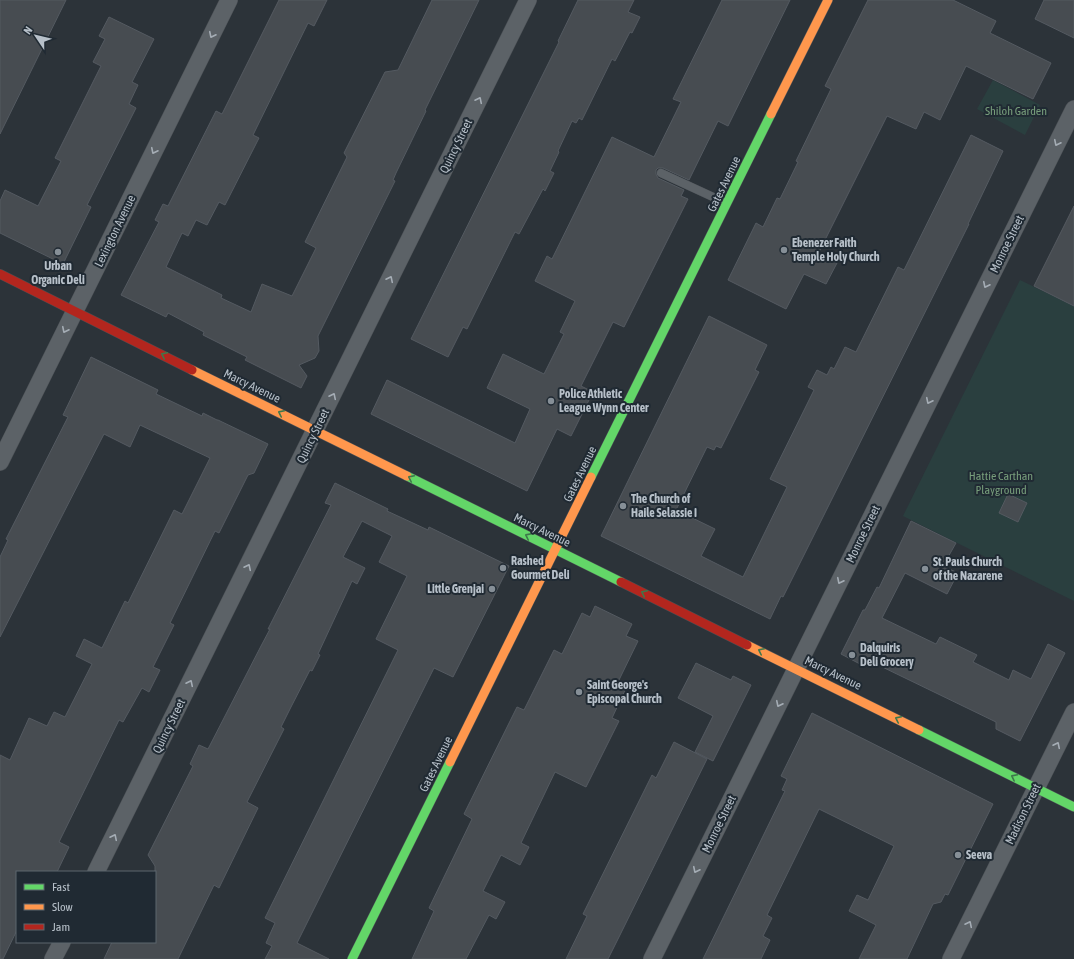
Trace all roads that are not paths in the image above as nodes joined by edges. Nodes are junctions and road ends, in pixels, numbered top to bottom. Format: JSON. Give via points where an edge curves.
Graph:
{"nodes":[{"id":1,"x":229,"y":0,"type":"edge"},
{"id":2,"x":528,"y":0,"type":"edge"},
{"id":3,"x":828,"y":0,"type":"edge"},
{"id":4,"x":1074,"y":109,"type":"edge"},
{"id":5,"x":661,"y":173,"type":"dead end"},
{"id":6,"x":727,"y":203,"type":"junction"},
{"id":7,"x":0,"y":274,"type":"edge"},
{"id":8,"x":75,"y":311,"type":"junction"},
{"id":9,"x":316,"y":430,"type":"junction"},
{"id":10,"x":0,"y":462,"type":"edge"},
{"id":11,"x":556,"y":550,"type":"junction"},
{"id":12,"x":796,"y":668,"type":"junction"},
{"id":13,"x":1074,"y":712,"type":"edge"},
{"id":14,"x":1036,"y":788,"type":"junction"},
{"id":15,"x":1074,"y":807,"type":"edge"},
{"id":16,"x":96,"y":871,"type":"edge"},
{"id":17,"x":61,"y":943,"type":"edge"},
{"id":18,"x":53,"y":959,"type":"edge"},
{"id":19,"x":352,"y":959,"type":"edge"},
{"id":20,"x":652,"y":959,"type":"edge"},
{"id":21,"x":951,"y":959,"type":"edge"}],
"edges":[{"from":1,"to":8,"type":"street","name":"Lexington Avenue","one_way":true},
{"from":9,"to":2,"type":"street","name":"Quincy Street","one_way":true},
{"from":3,"to":6,"type":"street","name":"Gates Avenue"},
{"from":4,"to":12,"type":"street","name":"Monroe Street","one_way":true},
{"from":5,"to":6,"type":"lane"},
{"from":6,"to":11,"type":"street","name":"Gates Avenue"},
{"from":7,"to":8,"type":"street","name":"Marcy Avenue"},
{"from":9,"to":8,"type":"street","name":"Marcy Avenue","one_way":true},
{"from":8,"to":10,"type":"street","name":"Lexington Avenue","one_way":true},
{"from":11,"to":9,"type":"street","name":"Marcy Avenue","one_way":true},
{"from":16,"to":9,"type":"street","name":"Quincy Street","one_way":true},
{"from":12,"to":11,"type":"street","name":"Marcy Avenue","one_way":true},
{"from":11,"to":19,"type":"street","name":"Gates Avenue"},
{"from":14,"to":12,"type":"street","name":"Marcy Avenue","one_way":true},
{"from":12,"to":20,"type":"street","name":"Monroe Street","one_way":true},
{"from":14,"to":13,"type":"street","name":"Madison Street","one_way":true},
{"from":14,"to":15,"type":"street","name":"Marcy Avenue"},
{"from":21,"to":14,"type":"street","name":"Madison Street","one_way":true},
{"from":17,"to":18,"type":"street"}]}
